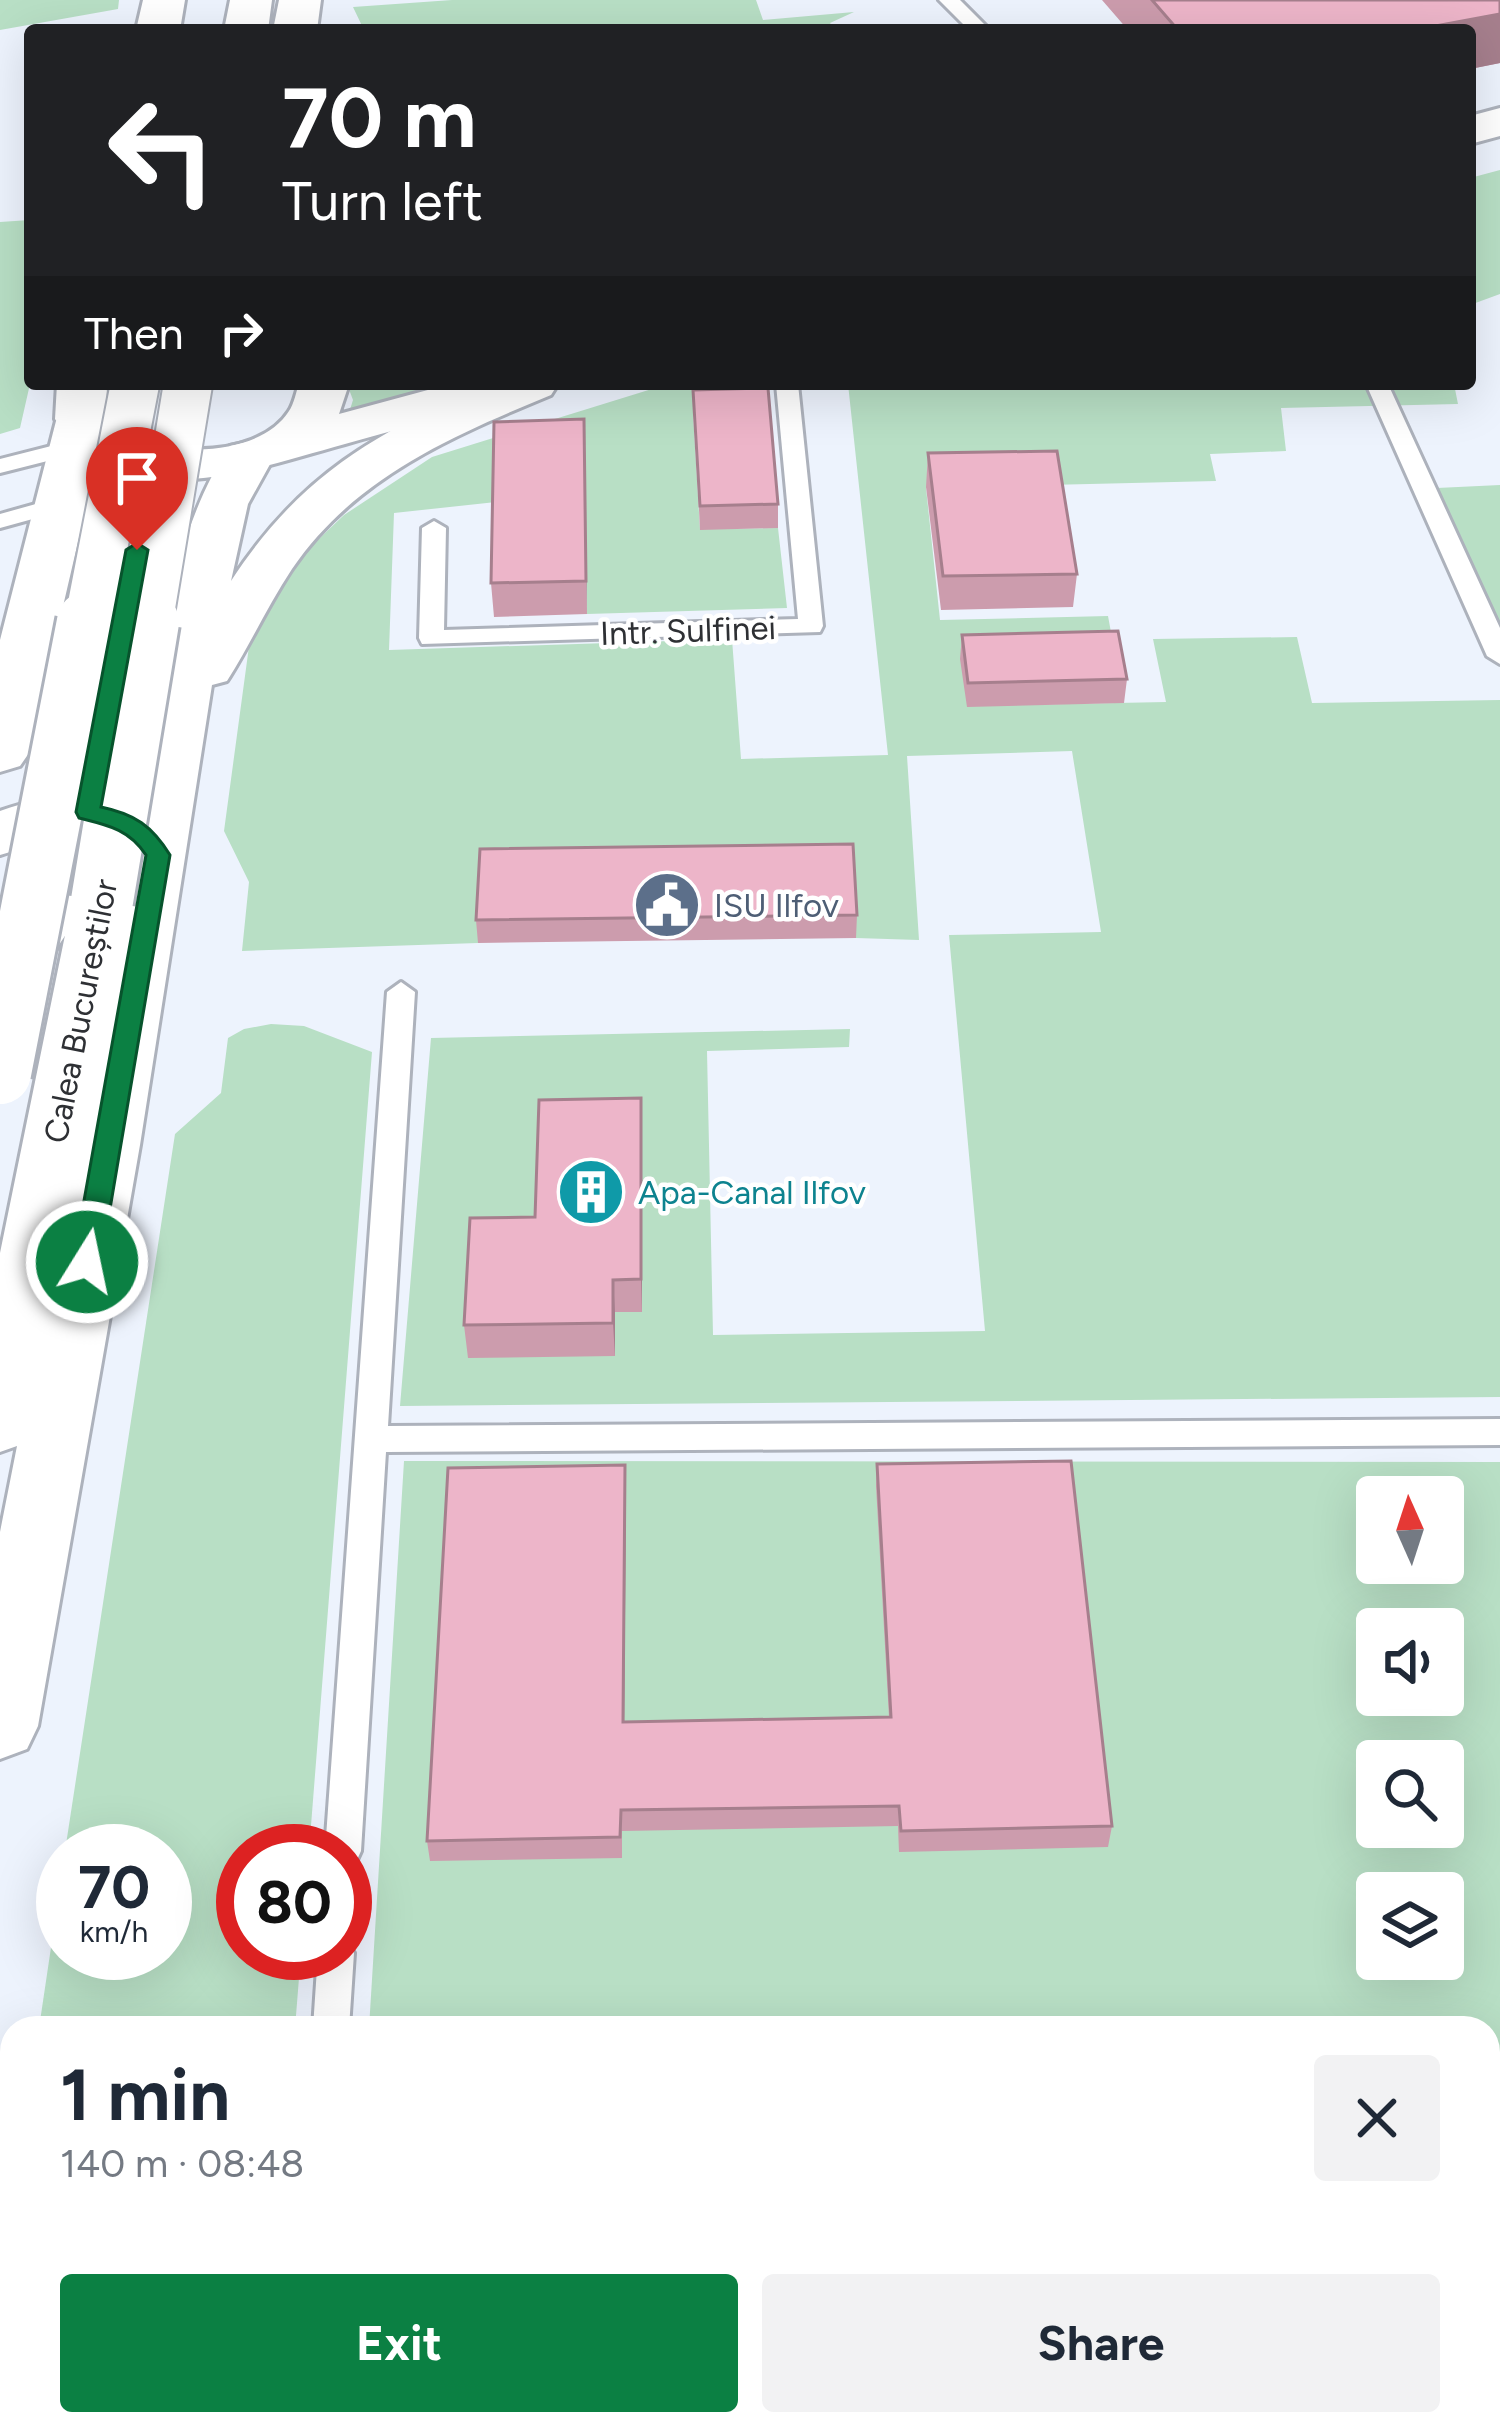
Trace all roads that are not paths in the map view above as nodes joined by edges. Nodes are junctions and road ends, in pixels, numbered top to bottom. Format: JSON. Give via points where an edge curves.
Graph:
{"nodes":[{"id":1,"x":949,"y":0,"type":"edge"},
{"id":2,"x":974,"y":24,"type":"edge"},
{"id":3,"x":134,"y":390,"type":"edge"},
{"id":4,"x":187,"y":390,"type":"edge"},
{"id":5,"x":323,"y":390,"type":"edge"},
{"id":6,"x":485,"y":390,"type":"edge"},
{"id":7,"x":518,"y":390,"type":"edge"},
{"id":8,"x":788,"y":390,"type":"edge"},
{"id":9,"x":1380,"y":390,"type":"edge"},
{"id":10,"x":79,"y":417,"type":"edge"},
{"id":11,"x":258,"y":453,"type":"junction"},
{"id":12,"x":153,"y":463,"type":"junction"},
{"id":13,"x":0,"y":466,"type":"edge"},
{"id":14,"x":61,"y":504,"type":"junction"},
{"id":15,"x":0,"y":520,"type":"edge"},
{"id":16,"x":434,"y":528,"type":"dead end"},
{"id":17,"x":1500,"y":656,"type":"edge"},
{"id":18,"x":177,"y":725,"type":"junction"},
{"id":19,"x":101,"y":742,"type":"dead end"},
{"id":20,"x":0,"y":753,"type":"edge"},
{"id":21,"x":90,"y":801,"type":"junction"},
{"id":22,"x":0,"y":835,"type":"edge"},
{"id":23,"x":158,"y":855,"type":"junction"},
{"id":24,"x":0,"y":984,"type":"edge"},
{"id":25,"x":401,"y":992,"type":"dead end"},
{"id":26,"x":0,"y":1073,"type":"edge"},
{"id":27,"x":0,"y":1424,"type":"edge"},
{"id":28,"x":1500,"y":1432,"type":"edge"},
{"id":29,"x":371,"y":1439,"type":"junction"},
{"id":30,"x":0,"y":1726,"type":"edge"},
{"id":31,"x":345,"y":1824,"type":"edge"},
{"id":32,"x":334,"y":1980,"type":"edge"},
{"id":33,"x":332,"y":2016,"type":"edge"}],
"edges":[{"from":1,"to":2,"type":"lane"},
{"from":3,"to":26,"type":"main road","name":"Calea Bucureștilor","bridge":true},
{"from":4,"to":27,"type":"main road","name":"Calea Bucureștilor","bridge":true,"via":[[102,901]]},
{"from":5,"to":11,"type":"main road","via":[[305,426]]},
{"from":6,"to":11,"type":"main road"},
{"from":7,"to":18,"type":"main road","via":[[396,443],[326,493],[260,572]]},
{"from":8,"to":16,"type":"lane","name":"Intr. Sulfinei","via":[[811,626],[430,638]]},
{"from":9,"to":17,"type":"lane"},
{"from":10,"to":12,"type":"main road","via":[[99,442]]},
{"from":10,"to":13,"type":"lane"},
{"from":10,"to":14,"type":"main road"},
{"from":11,"to":12,"type":"main road","via":[[206,465]]},
{"from":11,"to":18,"type":"main road","via":[[230,485],[216,527]]},
{"from":12,"to":19,"type":"lane"},
{"from":14,"to":15,"type":"lane"},
{"from":14,"to":20,"type":"main road"},
{"from":18,"to":23,"type":"main road"},
{"from":21,"to":22,"type":"main road"},
{"from":21,"to":23,"type":"main road","via":[[144,834]]},
{"from":21,"to":24,"type":"lane","via":[[68,912],[41,953]]},
{"from":23,"to":30,"type":"main road"},
{"from":25,"to":29,"type":"lane"},
{"from":28,"to":29,"type":"lane"},
{"from":29,"to":31,"type":"lane"},
{"from":32,"to":33,"type":"lane"}]}
